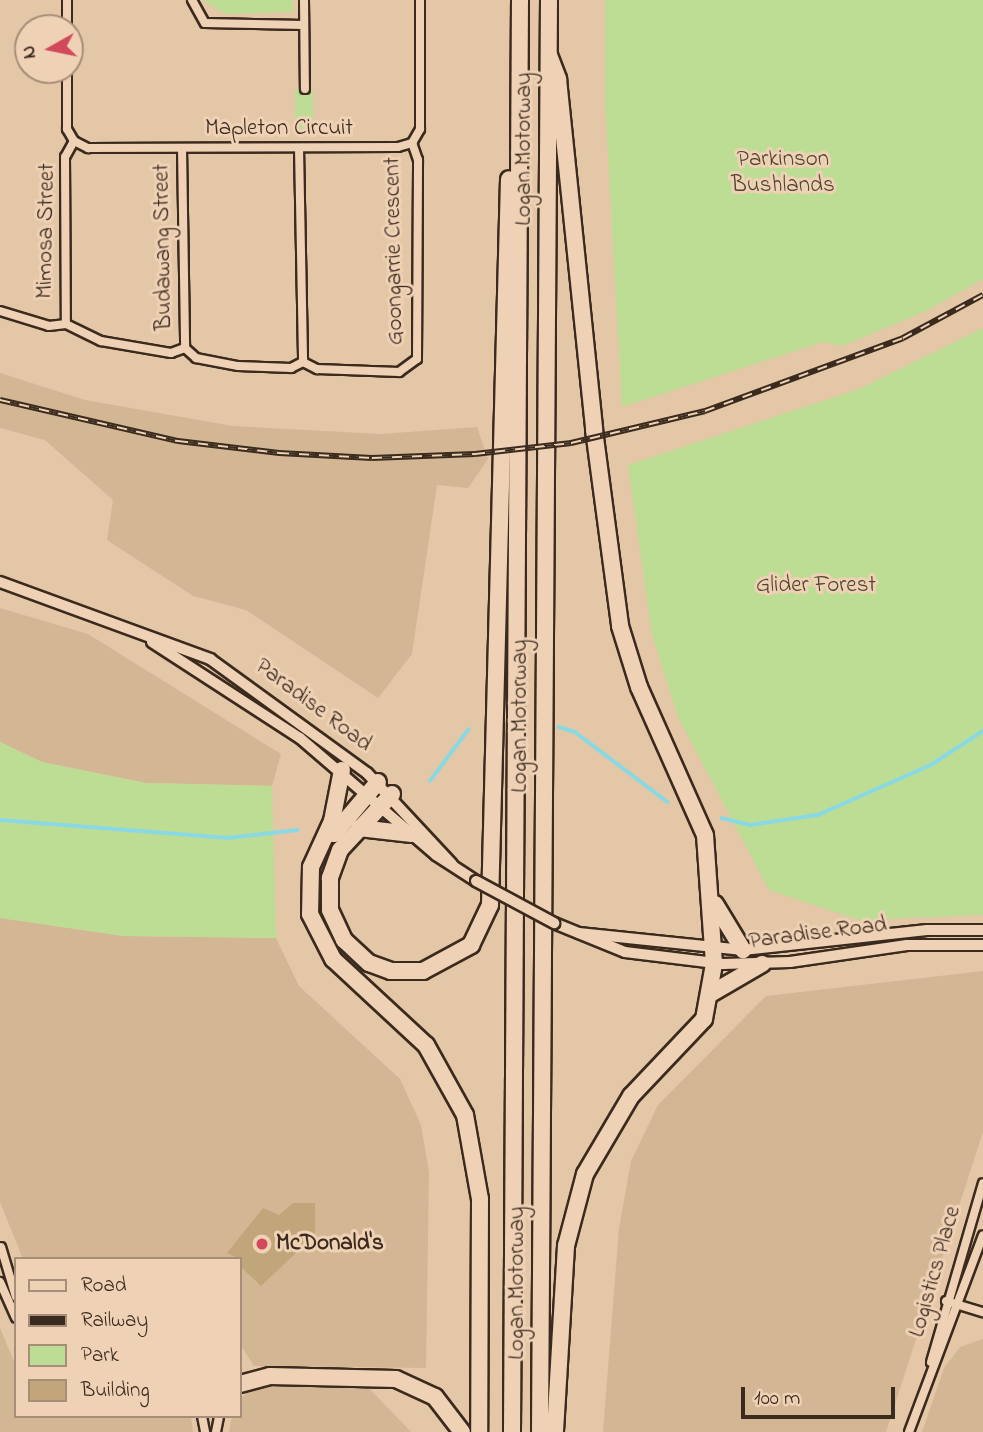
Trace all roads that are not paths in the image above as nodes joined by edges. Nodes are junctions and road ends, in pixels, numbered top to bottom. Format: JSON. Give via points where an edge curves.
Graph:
{"nodes":[{"id":1,"x":192,"y":0,"type":"edge"},
{"id":2,"x":304,"y":0,"type":"edge"},
{"id":3,"x":420,"y":0,"type":"edge"},
{"id":4,"x":520,"y":0,"type":"edge"},
{"id":5,"x":549,"y":0,"type":"edge"},
{"id":6,"x":304,"y":25,"type":"junction"},
{"id":7,"x":549,"y":55,"type":"junction"},
{"id":8,"x":67,"y":84,"type":"edge"},
{"id":9,"x":305,"y":89,"type":"dead end"},
{"id":10,"x":519,"y":90,"type":"junction"},
{"id":11,"x":74,"y":141,"type":"junction"},
{"id":12,"x":412,"y":143,"type":"junction"},
{"id":13,"x":182,"y":148,"type":"junction"},
{"id":14,"x":299,"y":148,"type":"junction"},
{"id":15,"x":0,"y":311,"type":"edge"},
{"id":16,"x":66,"y":324,"type":"junction"},
{"id":17,"x":185,"y":348,"type":"junction"},
{"id":18,"x":303,"y":362,"type":"junction"},
{"id":19,"x":0,"y":582,"type":"edge"},
{"id":20,"x":0,"y":590,"type":"edge"},
{"id":21,"x":40,"y":599,"type":"junction"},
{"id":22,"x":119,"y":624,"type":"junction"},
{"id":23,"x":342,"y":770,"type":"junction"},
{"id":24,"x":373,"y":787,"type":"junction"},
{"id":25,"x":386,"y":799,"type":"junction"},
{"id":26,"x":359,"y":828,"type":"junction"},
{"id":27,"x":327,"y":831,"type":"junction"},
{"id":28,"x":412,"y":834,"type":"junction"},
{"id":29,"x":452,"y":864,"type":"junction"},
{"id":30,"x":713,"y":902,"type":"junction"},
{"id":31,"x":983,"y":930,"type":"edge"},
{"id":32,"x":983,"y":945,"type":"edge"},
{"id":33,"x":743,"y":950,"type":"junction"},
{"id":34,"x":714,"y":957,"type":"junction"},
{"id":35,"x":762,"y":964,"type":"junction"},
{"id":36,"x":712,"y":993,"type":"junction"},
{"id":37,"x":983,"y":1183,"type":"edge"},
{"id":38,"x":983,"y":1235,"type":"edge"},
{"id":39,"x":1,"y":1245,"type":"edge"},
{"id":40,"x":14,"y":1277,"type":"edge"},
{"id":41,"x":0,"y":1282,"type":"edge"},
{"id":42,"x":14,"y":1290,"type":"edge"},
{"id":43,"x":946,"y":1301,"type":"junction"},
{"id":44,"x":960,"y":1305,"type":"junction"},
{"id":45,"x":983,"y":1312,"type":"edge"},
{"id":46,"x":14,"y":1314,"type":"edge"},
{"id":47,"x":930,"y":1372,"type":"junction"},
{"id":48,"x":242,"y":1383,"type":"edge"},
{"id":49,"x":462,"y":1432,"type":"edge"},
{"id":50,"x":479,"y":1432,"type":"edge"},
{"id":51,"x":512,"y":1432,"type":"edge"},
{"id":52,"x":540,"y":1432,"type":"edge"},
{"id":53,"x":555,"y":1432,"type":"edge"},
{"id":54,"x":909,"y":1432,"type":"edge"}],
"edges":[{"from":1,"to":6,"type":"street","via":[[205,23]]},
{"from":2,"to":6,"type":"street"},
{"from":3,"to":12,"type":"street","via":[[420,129]]},
{"from":4,"to":10,"type":"highway","name":"Logan Motorway"},
{"from":5,"to":7,"type":"highway","name":"Logan Motorway"},
{"from":6,"to":9,"type":"street"},
{"from":7,"to":30,"type":"highway","via":[[558,79],[592,417],[620,626],[639,687],[700,818]]},
{"from":7,"to":52,"type":"highway","name":"Logan Motorway"},
{"from":8,"to":11,"type":"street","via":[[68,129]]},
{"from":10,"to":26,"type":"highway","via":[[511,121],[508,202],[493,873],[487,916],[471,945],[441,966],[404,973],[380,968],[350,947],[335,924],[328,893],[334,863]]},
{"from":10,"to":51,"type":"highway","name":"Logan Motorway"},
{"from":11,"to":13,"type":"street","name":"Mapleton Circuit","via":[[88,148]]},
{"from":11,"to":16,"type":"street","name":"Mimosa Street","via":[[65,158]]},
{"from":12,"to":14,"type":"street","name":"Mapleton Circuit"},
{"from":12,"to":18,"type":"street","name":"Goongarrie Crescent","via":[[418,160],[417,359],[399,372],[317,369]]},
{"from":13,"to":14,"type":"street","name":"Mapleton Circuit"},
{"from":13,"to":17,"type":"street","name":"Budawang Street"},
{"from":14,"to":18,"type":"street"},
{"from":15,"to":16,"type":"street","via":[[49,326]]},
{"from":16,"to":17,"type":"street","name":"Mimosa Street","via":[[101,341],[172,352]]},
{"from":17,"to":18,"type":"street","name":"Budawang Street","via":[[196,358],[238,366],[291,368]]},
{"from":19,"to":21,"type":"street","name":"Paradise Road"},
{"from":20,"to":21,"type":"street","name":"Paradise Road"},
{"from":21,"to":22,"type":"street","name":"Paradise Road"},
{"from":22,"to":23,"type":"street","name":"Paradise Road","via":[[208,673]]},
{"from":22,"to":24,"type":"street","name":"Paradise Road","via":[[210,659],[288,710]]},
{"from":23,"to":24,"type":"street","name":"Paradise Road"},
{"from":23,"to":27,"type":"highway"},
{"from":24,"to":25,"type":"street","name":"Paradise Road"},
{"from":24,"to":27,"type":"highway","via":[[334,834]]},
{"from":25,"to":26,"type":"highway"},
{"from":25,"to":28,"type":"street","name":"Paradise Road"},
{"from":25,"to":29,"type":"street","name":"Paradise Road"},
{"from":26,"to":28,"type":"highway"},
{"from":27,"to":50,"type":"highway","via":[[309,879],[310,914],[319,936],[333,959],[426,1045],[456,1093],[472,1135],[480,1199]]},
{"from":28,"to":29,"type":"street","name":"Paradise Road"},
{"from":29,"to":34,"type":"street","name":"Paradise Road","bridge":true,"via":[[578,933]]},
{"from":30,"to":33,"type":"highway"},
{"from":30,"to":34,"type":"highway"},
{"from":31,"to":33,"type":"street","name":"Paradise Road","via":[[927,930]]},
{"from":32,"to":35,"type":"street","name":"Paradise Road","via":[[907,944]]},
{"from":33,"to":34,"type":"street","name":"Paradise Road"},
{"from":34,"to":35,"type":"street","name":"Paradise Road"},
{"from":34,"to":36,"type":"highway"},
{"from":35,"to":36,"type":"highway"},
{"from":36,"to":53,"type":"highway","via":[[699,1028],[631,1096],[586,1174],[566,1246]]},
{"from":37,"to":43,"type":"street","name":"Logistics Place"},
{"from":38,"to":44,"type":"street","name":"Logistics Place"},
{"from":39,"to":40,"type":"street"},
{"from":39,"to":42,"type":"street"},
{"from":41,"to":46,"type":"street"},
{"from":43,"to":44,"type":"street"},
{"from":43,"to":47,"type":"street","name":"Logistics Place"},
{"from":44,"to":45,"type":"street"},
{"from":44,"to":47,"type":"street","name":"Logistics Place"},
{"from":47,"to":54,"type":"street","name":"Logistics Place"},
{"from":48,"to":49,"type":"highway","via":[[270,1376],[396,1379],[435,1397]]}]}
